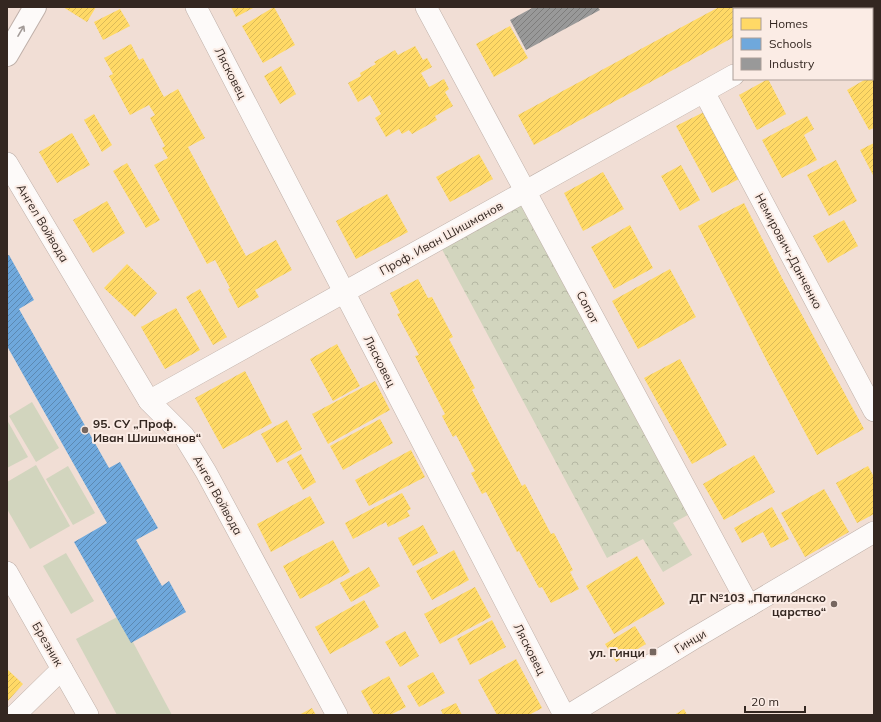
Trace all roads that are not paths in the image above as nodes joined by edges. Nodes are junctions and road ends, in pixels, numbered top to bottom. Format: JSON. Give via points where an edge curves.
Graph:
{"nodes":[{"id":1,"x":35,"y":7,"type":"edge"},
{"id":2,"x":196,"y":7,"type":"edge"},
{"id":3,"x":426,"y":7,"type":"edge"},
{"id":4,"x":7,"y":55,"type":"edge"},
{"id":5,"x":733,"y":76,"type":"edge"},
{"id":6,"x":704,"y":92,"type":"junction"},
{"id":7,"x":7,"y":163,"type":"edge"},
{"id":8,"x":526,"y":191,"type":"junction"},
{"id":9,"x":344,"y":292,"type":"junction"},
{"id":10,"x":149,"y":401,"type":"junction"},
{"id":11,"x":874,"y":411,"type":"edge"},
{"id":12,"x":874,"y":532,"type":"edge"},
{"id":13,"x":7,"y":572,"type":"edge"},
{"id":14,"x":749,"y":606,"type":"junction"},
{"id":15,"x":62,"y":669,"type":"junction"},
{"id":16,"x":15,"y":715,"type":"edge"},
{"id":17,"x":88,"y":715,"type":"edge"},
{"id":18,"x":337,"y":715,"type":"edge"},
{"id":19,"x":564,"y":715,"type":"edge"},
{"id":20,"x":569,"y":715,"type":"edge"}],
"edges":[{"from":4,"to":1,"type":"street","one_way":true},
{"from":2,"to":9,"type":"street","name":"Лясковец"},
{"from":3,"to":8,"type":"street","name":"Сопот"},
{"from":5,"to":6,"type":"street","name":"Проф. Иван Шишманов"},
{"from":6,"to":8,"type":"street","name":"Проф. Иван Шишманов"},
{"from":6,"to":11,"type":"street","name":"Немирович-Данченко"},
{"from":7,"to":10,"type":"street","name":"Ангел Войвода"},
{"from":8,"to":9,"type":"street","name":"Проф. Иван Шишманов"},
{"from":8,"to":14,"type":"street","name":"Сопот"},
{"from":9,"to":10,"type":"street","name":"Проф. Иван Шишманов"},
{"from":9,"to":19,"type":"street","name":"Лясковец"},
{"from":10,"to":18,"type":"street","name":"Ангел Войвода","via":[[184,436],[206,472]]},
{"from":12,"to":14,"type":"street","name":"Гинци"},
{"from":13,"to":15,"type":"street","name":"Брезник"},
{"from":14,"to":20,"type":"street","name":"Гинци"},
{"from":15,"to":16,"type":"street"},
{"from":15,"to":17,"type":"street","name":"Брезник"}]}
